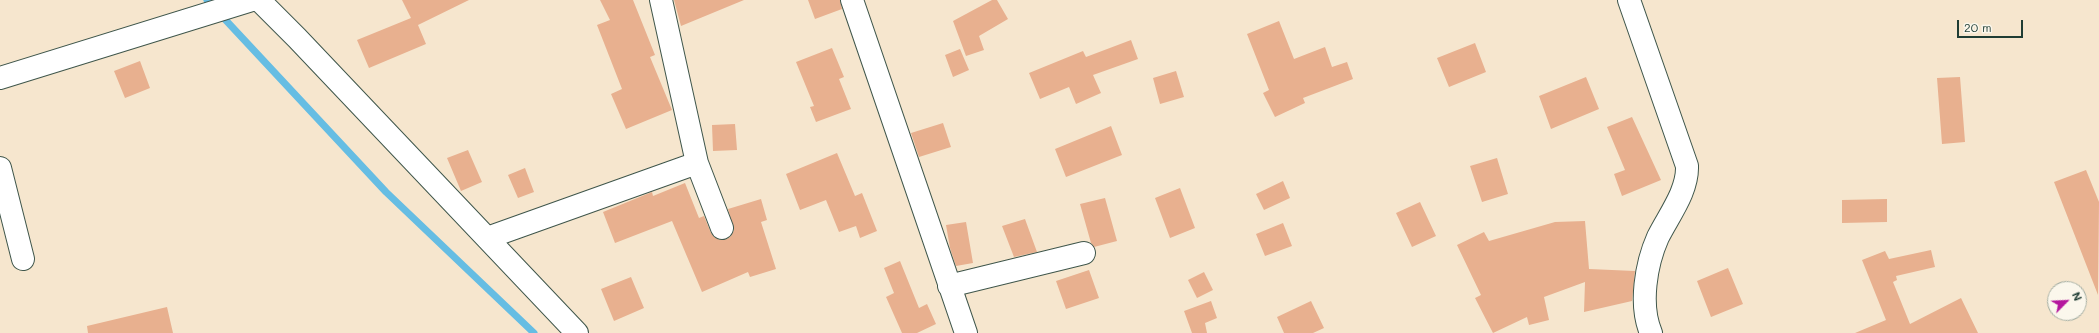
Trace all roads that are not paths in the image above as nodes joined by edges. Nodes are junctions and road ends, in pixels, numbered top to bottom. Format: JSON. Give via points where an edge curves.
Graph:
{"nodes":[{"id":1,"x":252,"y":0,"type":"edge"},
{"id":2,"x":259,"y":0,"type":"edge"},
{"id":3,"x":662,"y":0,"type":"edge"},
{"id":4,"x":852,"y":0,"type":"edge"},
{"id":5,"x":1629,"y":0,"type":"edge"},
{"id":6,"x":0,"y":78,"type":"edge"},
{"id":7,"x":697,"y":163,"type":"junction"},
{"id":8,"x":0,"y":168,"type":"edge"},
{"id":9,"x":722,"y":228,"type":"dead end"},
{"id":10,"x":487,"y":238,"type":"junction"},
{"id":11,"x":1084,"y":253,"type":"dead end"},
{"id":12,"x":23,"y":259,"type":"dead end"},
{"id":13,"x":949,"y":286,"type":"junction"},
{"id":14,"x":577,"y":333,"type":"edge"},
{"id":15,"x":966,"y":333,"type":"edge"},
{"id":16,"x":1651,"y":333,"type":"edge"}],
"edges":[{"from":1,"to":6,"type":"street"},
{"from":2,"to":10,"type":"street"},
{"from":3,"to":7,"type":"street"},
{"from":4,"to":13,"type":"street"},
{"from":5,"to":16,"type":"street","via":[[1687,166],[1682,190],[1658,238],[1651,259],[1646,283],[1645,313]]},
{"from":7,"to":9,"type":"street"},
{"from":7,"to":10,"type":"street"},
{"from":8,"to":12,"type":"street"},
{"from":10,"to":14,"type":"street"},
{"from":11,"to":13,"type":"street"},
{"from":13,"to":15,"type":"street"}]}
